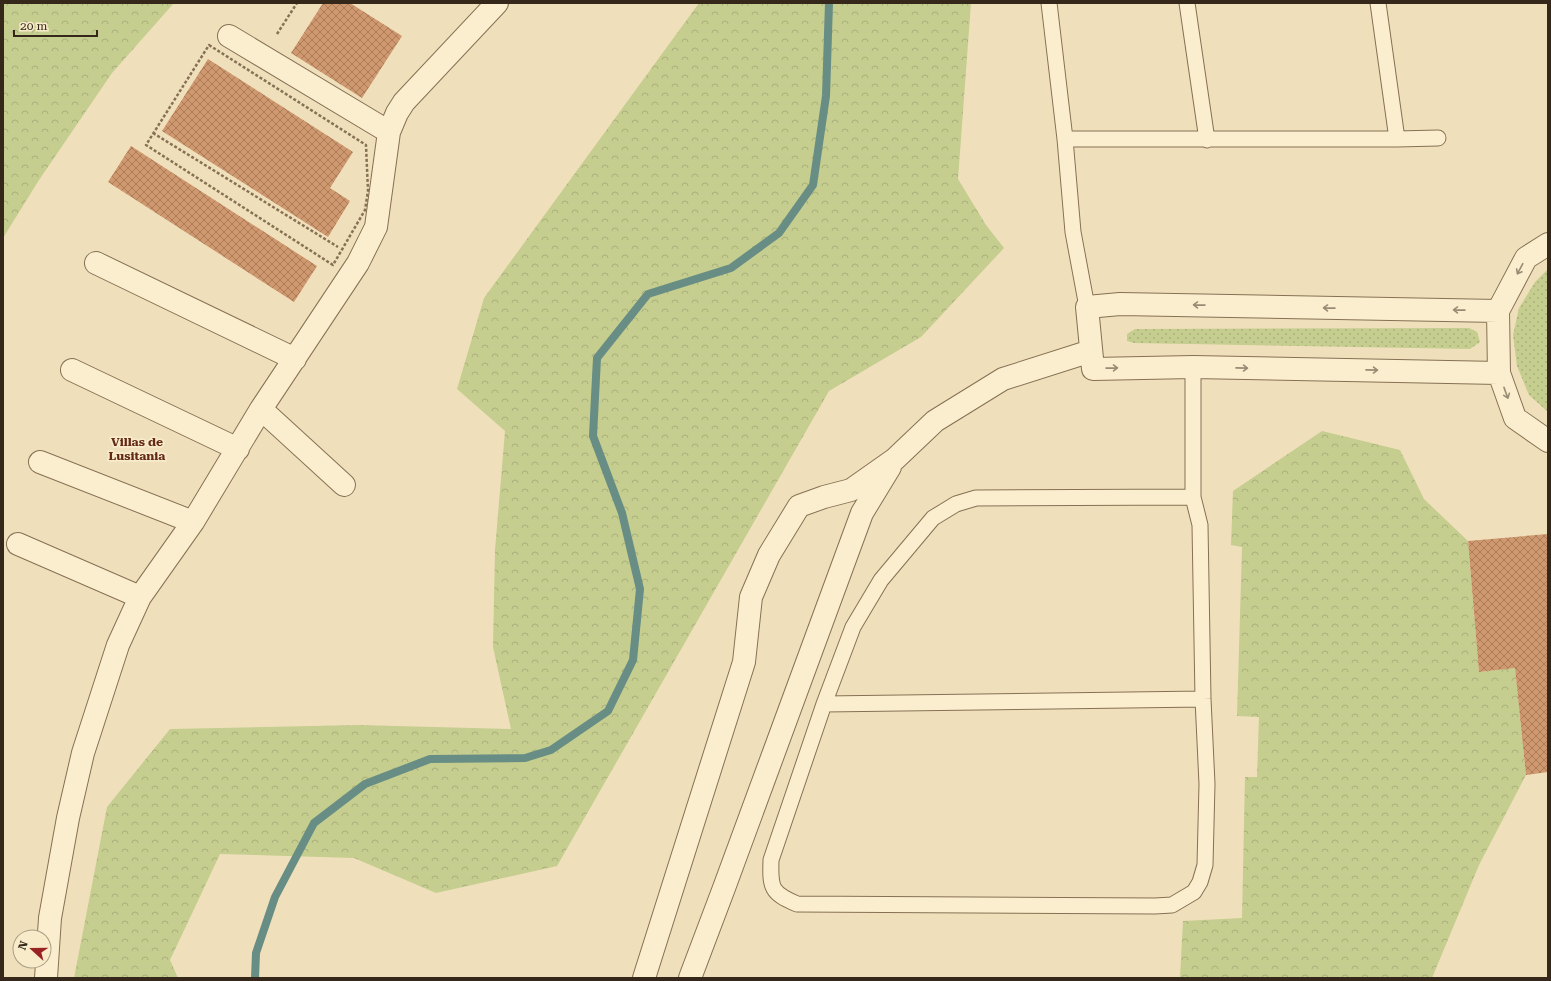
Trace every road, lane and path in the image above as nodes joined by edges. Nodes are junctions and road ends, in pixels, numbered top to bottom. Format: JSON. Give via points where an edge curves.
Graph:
{"nodes":[{"id":1,"x":297,"y":3,"type":"edge"},
{"id":2,"x":497,"y":3,"type":"edge"},
{"id":3,"x":1049,"y":3,"type":"edge"},
{"id":4,"x":1187,"y":3,"type":"edge"},
{"id":5,"x":1378,"y":3,"type":"edge"},
{"id":6,"x":229,"y":36,"type":"dead end"},
{"id":7,"x":209,"y":45,"type":"dead end"},
{"id":8,"x":262,"y":57,"type":"junction"},
{"id":9,"x":389,"y":132,"type":"junction"},
{"id":10,"x":153,"y":133,"type":"junction"},
{"id":11,"x":1438,"y":138,"type":"dead end"},
{"id":12,"x":1065,"y":139,"type":"junction"},
{"id":13,"x":1397,"y":139,"type":"junction"},
{"id":14,"x":1207,"y":140,"type":"junction"},
{"id":15,"x":1548,"y":244,"type":"edge"},
{"id":16,"x":342,"y":250,"type":"dead end"},
{"id":17,"x":96,"y":263,"type":"dead end"},
{"id":18,"x":333,"y":265,"type":"dead end"},
{"id":19,"x":1087,"y":307,"type":"junction"},
{"id":20,"x":1498,"y":311,"type":"junction"},
{"id":21,"x":1091,"y":351,"type":"junction"},
{"id":22,"x":295,"y":359,"type":"junction"},
{"id":23,"x":1193,"y":367,"type":"junction"},
{"id":24,"x":72,"y":370,"type":"dead end"},
{"id":25,"x":1499,"y":373,"type":"junction"},
{"id":26,"x":261,"y":409,"type":"junction"},
{"id":27,"x":1548,"y":441,"type":"edge"},
{"id":28,"x":238,"y":449,"type":"junction"},
{"id":29,"x":895,"y":459,"type":"junction"},
{"id":30,"x":40,"y":462,"type":"dead end"},
{"id":31,"x":344,"y":485,"type":"dead end"},
{"id":32,"x":1193,"y":497,"type":"junction"},
{"id":33,"x":193,"y":522,"type":"junction"},
{"id":34,"x":18,"y":544,"type":"dead end"},
{"id":35,"x":140,"y":597,"type":"junction"},
{"id":36,"x":1203,"y":699,"type":"junction"},
{"id":37,"x":824,"y":704,"type":"junction"},
{"id":38,"x":46,"y":978,"type":"edge"},
{"id":39,"x":644,"y":978,"type":"edge"},
{"id":40,"x":690,"y":978,"type":"edge"}],
"edges":[{"from":1,"to":8,"type":"path"},
{"from":2,"to":9,"type":"street","via":[[404,102]]},
{"from":3,"to":12,"type":"lane"},
{"from":4,"to":14,"type":"lane"},
{"from":5,"to":13,"type":"lane"},
{"from":6,"to":8,"type":"street"},
{"from":7,"to":10,"type":"path"},
{"from":8,"to":9,"type":"street"},
{"from":9,"to":22,"type":"street","via":[[376,227],[358,263]]},
{"from":10,"to":16,"type":"path"},
{"from":10,"to":18,"type":"path","via":[[146,145]]},
{"from":11,"to":13,"type":"lane"},
{"from":12,"to":14,"type":"lane"},
{"from":12,"to":19,"type":"lane","via":[[1073,232]]},
{"from":13,"to":14,"type":"lane"},
{"from":15,"to":20,"type":"street","one_way":true,"via":[[1526,258]]},
{"from":17,"to":22,"type":"street"},
{"from":20,"to":19,"type":"street","one_way":true,"via":[[1120,304]]},
{"from":19,"to":21,"type":"street"},
{"from":20,"to":25,"type":"street"},
{"from":21,"to":23,"type":"street","one_way":true,"via":[[1093,369]]},
{"from":21,"to":29,"type":"street","via":[[1004,378],[935,421]]},
{"from":22,"to":26,"type":"street"},
{"from":23,"to":25,"type":"street","one_way":true},
{"from":23,"to":32,"type":"lane"},
{"from":24,"to":28,"type":"street"},
{"from":25,"to":27,"type":"street","one_way":true,"via":[[1516,418]]},
{"from":26,"to":28,"type":"street"},
{"from":26,"to":31,"type":"street"},
{"from":28,"to":33,"type":"street"},
{"from":29,"to":39,"type":"street","via":[[851,490],[799,506],[769,555],[751,597],[744,662]]},
{"from":29,"to":40,"type":"street","via":[[862,513]]},
{"from":30,"to":33,"type":"street"},
{"from":32,"to":36,"type":"lane","via":[[1200,525]]},
{"from":32,"to":37,"type":"lane","via":[[976,498],[956,504],[933,518],[881,580],[853,627]]},
{"from":33,"to":35,"type":"street"},
{"from":34,"to":35,"type":"street"},
{"from":35,"to":38,"type":"street","via":[[118,646],[83,753],[50,918]]},
{"from":36,"to":37,"type":"lane"},
{"from":36,"to":37,"type":"lane","via":[[1207,784],[1205,865],[1194,892],[1172,905],[1155,906],[797,904],[784,899],[775,892],[770,878],[772,860]]}]}
